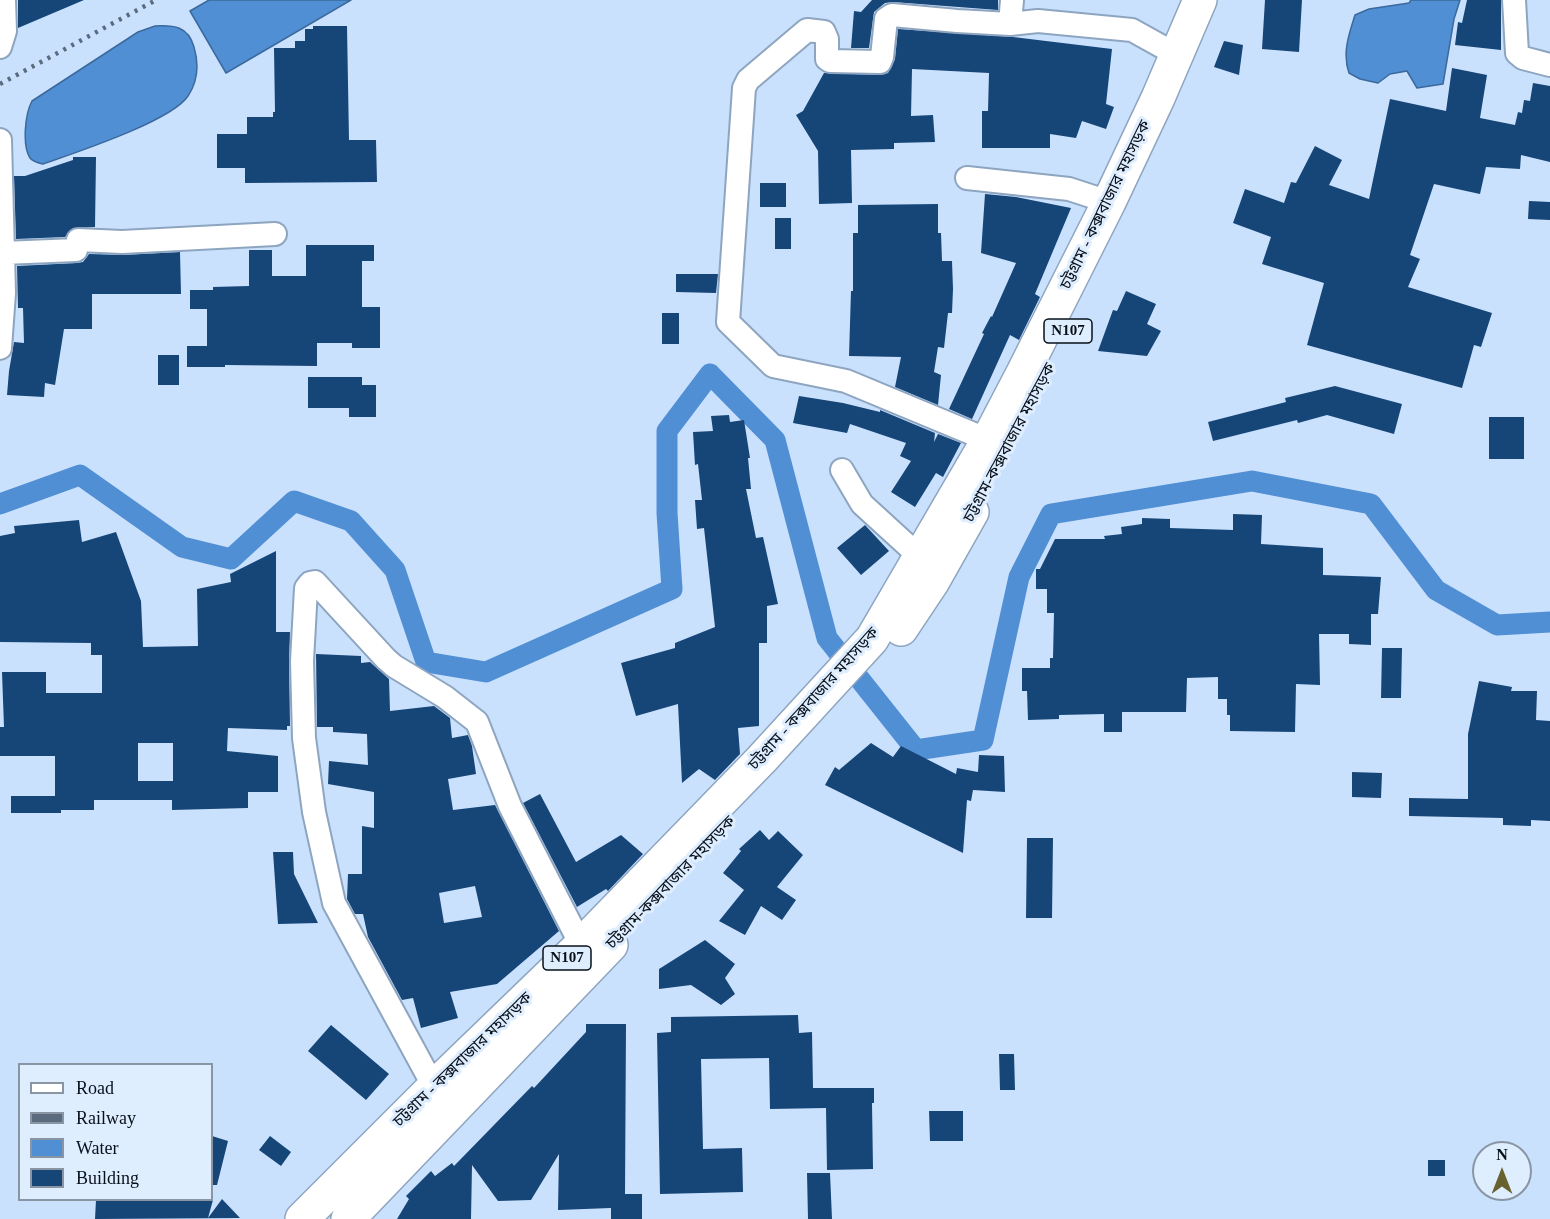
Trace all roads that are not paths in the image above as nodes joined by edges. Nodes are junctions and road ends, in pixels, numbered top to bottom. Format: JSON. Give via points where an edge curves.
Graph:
{"nodes":[{"id":1,"x":4,"y":0,"type":"edge"},
{"id":2,"x":1012,"y":0,"type":"edge"},
{"id":3,"x":1200,"y":0,"type":"edge"},
{"id":4,"x":1218,"y":0,"type":"edge"},
{"id":5,"x":1514,"y":0,"type":"edge"},
{"id":6,"x":1010,"y":24,"type":"junction"},
{"id":7,"x":0,"y":47,"type":"edge"},
{"id":8,"x":1177,"y":55,"type":"junction"},
{"id":9,"x":1550,"y":65,"type":"edge"},
{"id":10,"x":0,"y":140,"type":"edge"},
{"id":11,"x":967,"y":178,"type":"dead end"},
{"id":12,"x":1109,"y":202,"type":"junction"},
{"id":13,"x":274,"y":234,"type":"dead end"},
{"id":14,"x":3,"y":253,"type":"junction"},
{"id":15,"x":0,"y":348,"type":"edge"},
{"id":16,"x":988,"y":440,"type":"junction"},
{"id":17,"x":842,"y":470,"type":"dead end"},
{"id":18,"x":920,"y":557,"type":"junction"},
{"id":19,"x":880,"y":643,"type":"junction"},
{"id":20,"x":833,"y":695,"type":"junction"},
{"id":21,"x":581,"y":945,"type":"junction"},
{"id":22,"x":434,"y":1087,"type":"junction"},
{"id":23,"x":302,"y":1219,"type":"edge"},
{"id":24,"x":348,"y":1219,"type":"edge"}],
"edges":[{"from":1,"to":7,"type":"street","via":[[5,31]]},
{"from":2,"to":6,"type":"street"},
{"from":3,"to":8,"type":"highway","name":"চট্টগ্রাম - কক্সবাজার মহাসড়ক","number":"N107"},
{"from":4,"to":19,"type":"highway","name":"চট্টগ্রাম-কক্সবাজার মহাসড়ক","number":"N107","via":[[1045,380],[933,581]]},
{"from":5,"to":9,"type":"street","via":[[1517,53]]},
{"from":6,"to":8,"type":"street","via":[[1038,21],[1132,30]]},
{"from":6,"to":16,"type":"street","via":[[889,16],[885,21],[882,57],[876,63],[830,61],[827,39],[816,31],[748,80],[744,88],[728,322],[773,366],[846,381]]},
{"from":8,"to":12,"type":"highway","name":"চট্টগ্রাম - কক্সবাজার মহাসড়ক","number":"N107"},
{"from":10,"to":14,"type":"street"},
{"from":11,"to":12,"type":"street","via":[[1069,189]]},
{"from":12,"to":16,"type":"highway","name":"চট্টগ্রাম - কক্সবাজার মহাসড়ক","number":"N107"},
{"from":13,"to":14,"type":"street","via":[[122,242],[78,240],[76,250]]},
{"from":14,"to":15,"type":"street"},
{"from":16,"to":18,"type":"highway","name":"চট্টগ্রাম - কক্সবাজার মহাসড়ক","number":"N107"},
{"from":17,"to":18,"type":"street","via":[[862,504]]},
{"from":18,"to":19,"type":"highway","name":"চট্টগ্রাম - কক্সবাজার মহাসড়ক","number":"N107"},
{"from":19,"to":20,"type":"highway","number":"N107"},
{"from":20,"to":21,"type":"highway","name":"চট্টগ্রাম - কক্সবাজার মহাসড়ক","number":"N107","via":[[760,760]]},
{"from":20,"to":24,"type":"highway","name":"চট্টগ্রাম-কক্সবাজার মহাসড়ক","number":"N107","via":[[763,787]]},
{"from":21,"to":22,"type":"highway","name":"চট্টগ্রাম - কক্সবাজার মহাসড়ক","number":"N107"},
{"from":21,"to":22,"type":"street","via":[[510,806],[477,722],[394,666],[315,582],[309,583],[302,661],[304,738],[314,812],[334,903]]},
{"from":22,"to":23,"type":"highway","name":"চট্টগ্রাম - কক্সবাজার মহাসড়ক","number":"N107"}]}
